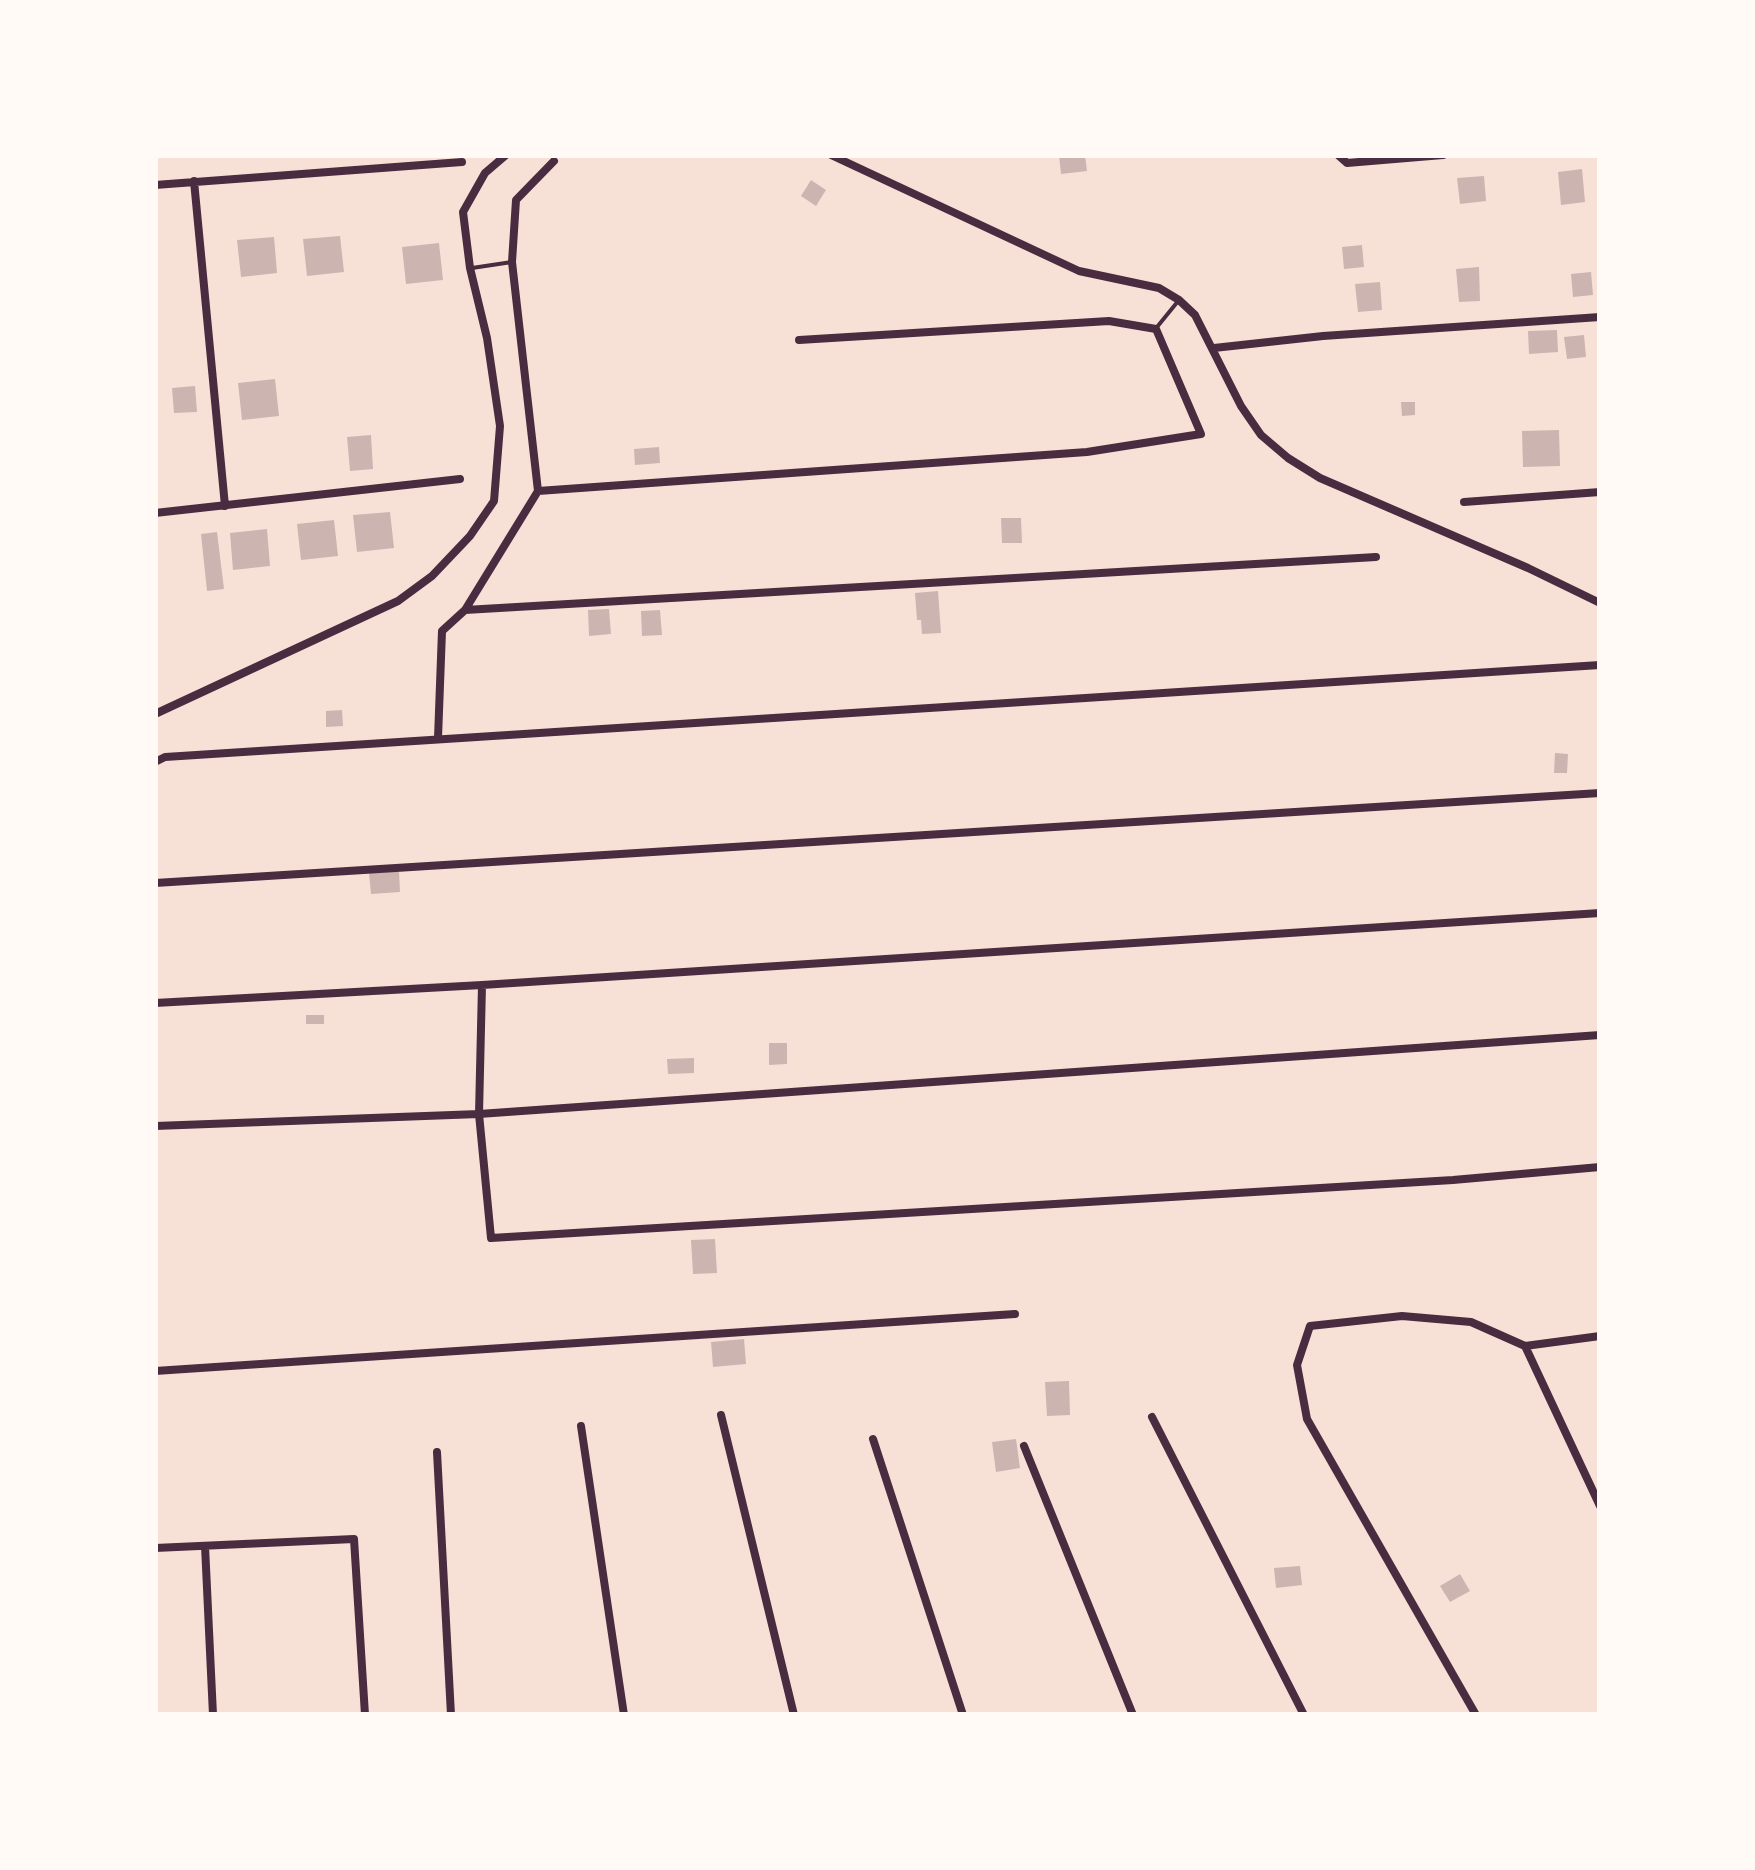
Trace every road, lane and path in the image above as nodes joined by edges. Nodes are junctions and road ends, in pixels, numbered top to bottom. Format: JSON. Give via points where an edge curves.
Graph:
{"nodes":[{"id":1,"x":506,"y":155,"type":"edge"},
{"id":2,"x":831,"y":155,"type":"edge"},
{"id":3,"x":1338,"y":155,"type":"edge"},
{"id":4,"x":1443,"y":155,"type":"edge"},
{"id":5,"x":554,"y":161,"type":"dead end"},
{"id":6,"x":462,"y":162,"type":"dead end"},
{"id":7,"x":194,"y":181,"type":"junction"},
{"id":8,"x":155,"y":185,"type":"edge"},
{"id":9,"x":512,"y":262,"type":"junction"},
{"id":10,"x":470,"y":268,"type":"junction"},
{"id":11,"x":1179,"y":300,"type":"junction"},
{"id":12,"x":1600,"y":317,"type":"edge"},
{"id":13,"x":1156,"y":329,"type":"junction"},
{"id":14,"x":799,"y":340,"type":"dead end"},
{"id":15,"x":1214,"y":348,"type":"junction"},
{"id":16,"x":460,"y":479,"type":"dead end"},
{"id":17,"x":538,"y":492,"type":"junction"},
{"id":18,"x":1600,"y":492,"type":"edge"},
{"id":19,"x":1464,"y":502,"type":"dead end"},
{"id":20,"x":225,"y":506,"type":"junction"},
{"id":21,"x":155,"y":512,"type":"edge"},
{"id":22,"x":1376,"y":557,"type":"dead end"},
{"id":23,"x":1600,"y":603,"type":"edge"},
{"id":24,"x":465,"y":610,"type":"junction"},
{"id":25,"x":1600,"y":665,"type":"edge"},
{"id":26,"x":155,"y":714,"type":"edge"},
{"id":27,"x":438,"y":738,"type":"junction"},
{"id":28,"x":155,"y":762,"type":"edge"},
{"id":29,"x":1600,"y":794,"type":"edge"},
{"id":30,"x":155,"y":883,"type":"edge"},
{"id":31,"x":1600,"y":913,"type":"edge"},
{"id":32,"x":482,"y":985,"type":"junction"},
{"id":33,"x":155,"y":1003,"type":"edge"},
{"id":34,"x":1600,"y":1035,"type":"edge"},
{"id":35,"x":479,"y":1114,"type":"junction"},
{"id":36,"x":155,"y":1126,"type":"edge"},
{"id":37,"x":1600,"y":1167,"type":"edge"},
{"id":38,"x":1014,"y":1314,"type":"dead end"},
{"id":39,"x":1600,"y":1336,"type":"edge"},
{"id":40,"x":1525,"y":1346,"type":"junction"},
{"id":41,"x":155,"y":1372,"type":"edge"},
{"id":42,"x":721,"y":1415,"type":"dead end"},
{"id":43,"x":1152,"y":1417,"type":"dead end"},
{"id":44,"x":581,"y":1426,"type":"dead end"},
{"id":45,"x":873,"y":1440,"type":"dead end"},
{"id":46,"x":1024,"y":1446,"type":"dead end"},
{"id":47,"x":436,"y":1452,"type":"dead end"},
{"id":48,"x":1600,"y":1506,"type":"edge"},
{"id":49,"x":204,"y":1546,"type":"junction"},
{"id":50,"x":155,"y":1548,"type":"edge"},
{"id":51,"x":213,"y":1715,"type":"edge"},
{"id":52,"x":364,"y":1715,"type":"edge"},
{"id":53,"x":451,"y":1715,"type":"edge"},
{"id":54,"x":624,"y":1715,"type":"edge"},
{"id":55,"x":794,"y":1715,"type":"edge"},
{"id":56,"x":963,"y":1715,"type":"edge"},
{"id":57,"x":1132,"y":1715,"type":"edge"},
{"id":58,"x":1304,"y":1715,"type":"edge"},
{"id":59,"x":1476,"y":1715,"type":"edge"}],
"edges":[{"from":1,"to":10,"type":"street","via":[[485,173],[463,212]]},
{"from":2,"to":11,"type":"street","via":[[1079,272],[1159,288]]},
{"from":3,"to":4,"type":"street","via":[[1347,164]]},
{"from":5,"to":9,"type":"street","via":[[516,200]]},
{"from":6,"to":7,"type":"street"},
{"from":7,"to":8,"type":"street"},
{"from":7,"to":20,"type":"street"},
{"from":9,"to":10,"type":"lane"},
{"from":9,"to":17,"type":"street"},
{"from":10,"to":26,"type":"street","via":[[500,426],[494,500],[470,536],[398,601]]},
{"from":11,"to":13,"type":"lane"},
{"from":11,"to":15,"type":"street"},
{"from":12,"to":15,"type":"street"},
{"from":13,"to":14,"type":"street","via":[[1108,320]]},
{"from":13,"to":17,"type":"street","via":[[1201,434],[1087,452]]},
{"from":15,"to":23,"type":"street","via":[[1261,435],[1288,458]]},
{"from":16,"to":20,"type":"street"},
{"from":17,"to":24,"type":"street"},
{"from":18,"to":19,"type":"street"},
{"from":20,"to":21,"type":"street"},
{"from":22,"to":24,"type":"street"},
{"from":24,"to":27,"type":"street","via":[[442,631]]},
{"from":25,"to":27,"type":"street"},
{"from":27,"to":28,"type":"street"},
{"from":29,"to":30,"type":"street"},
{"from":31,"to":32,"type":"street"},
{"from":32,"to":33,"type":"street"},
{"from":32,"to":35,"type":"street"},
{"from":34,"to":35,"type":"street"},
{"from":35,"to":36,"type":"street"},
{"from":35,"to":37,"type":"street","via":[[490,1238]]},
{"from":38,"to":41,"type":"street"},
{"from":39,"to":40,"type":"street"},
{"from":40,"to":48,"type":"street"},
{"from":40,"to":59,"type":"street","via":[[1471,1322],[1402,1316],[1310,1326],[1297,1365],[1307,1419]]},
{"from":42,"to":55,"type":"street"},
{"from":43,"to":58,"type":"street"},
{"from":44,"to":54,"type":"street"},
{"from":45,"to":56,"type":"street"},
{"from":46,"to":57,"type":"street"},
{"from":47,"to":53,"type":"street"},
{"from":49,"to":50,"type":"street"},
{"from":49,"to":51,"type":"street"},
{"from":49,"to":52,"type":"street","via":[[354,1539]]}]}
